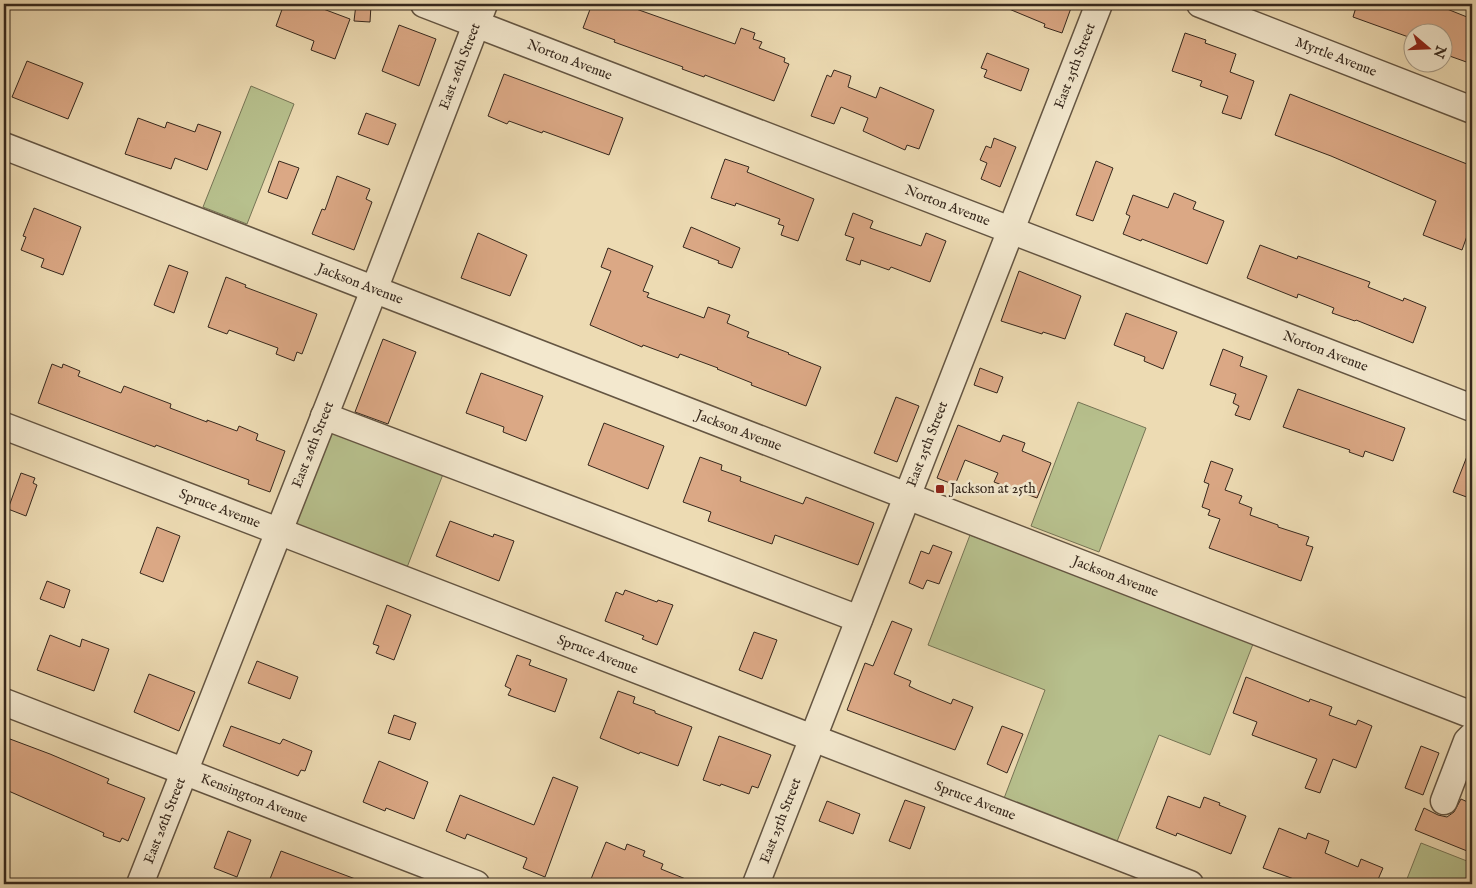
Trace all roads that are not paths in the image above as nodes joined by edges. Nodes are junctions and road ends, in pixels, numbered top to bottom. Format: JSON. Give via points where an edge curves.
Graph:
{"nodes":[{"id":1,"x":424,"y":4,"type":"edge"},
{"id":2,"x":1099,"y":4,"type":"edge"},
{"id":3,"x":1200,"y":4,"type":"edge"},
{"id":4,"x":480,"y":14,"type":"edge"},
{"id":5,"x":1472,"y":110,"type":"edge"},
{"id":6,"x":4,"y":146,"type":"edge"},
{"id":7,"x":1011,"y":229,"type":"junction"},
{"id":8,"x":374,"y":290,"type":"junction"},
{"id":9,"x":1472,"y":408,"type":"edge"},
{"id":10,"x":324,"y":416,"type":"junction"},
{"id":11,"x":4,"y":426,"type":"edge"},
{"id":12,"x":908,"y":495,"type":"junction"},
{"id":13,"x":278,"y":531,"type":"junction"},
{"id":14,"x":859,"y":619,"type":"junction"},
{"id":15,"x":4,"y":702,"type":"edge"},
{"id":16,"x":1472,"y":715,"type":"edge"},
{"id":17,"x":1472,"y":736,"type":"edge"},
{"id":18,"x":812,"y":739,"type":"junction"},
{"id":19,"x":1464,"y":770,"type":"edge"},
{"id":20,"x":184,"y":772,"type":"junction"},
{"id":21,"x":1444,"y":801,"type":"dead end"},
{"id":22,"x":140,"y":884,"type":"edge"},
{"id":23,"x":476,"y":884,"type":"edge"},
{"id":24,"x":756,"y":884,"type":"edge"},
{"id":25,"x":1190,"y":884,"type":"edge"}],
"edges":[{"from":1,"to":4,"type":"street","name":"Norton Avenue"},
{"from":2,"to":7,"type":"street","name":"East 25th Street"},
{"from":3,"to":5,"type":"street","name":"Myrtle Avenue"},
{"from":4,"to":7,"type":"street","name":"Norton Avenue"},
{"from":4,"to":8,"type":"street","name":"East 26th Street"},
{"from":6,"to":8,"type":"street","name":"Jackson Avenue"},
{"from":7,"to":9,"type":"street","name":"Norton Avenue"},
{"from":7,"to":12,"type":"street","name":"East 25th Street"},
{"from":8,"to":10,"type":"street","name":"East 26th Street"},
{"from":8,"to":12,"type":"street","name":"Jackson Avenue"},
{"from":10,"to":13,"type":"street","name":"East 26th Street"},
{"from":10,"to":14,"type":"street"},
{"from":11,"to":13,"type":"street","name":"Spruce Avenue"},
{"from":12,"to":14,"type":"street","name":"East 25th Street"},
{"from":12,"to":16,"type":"street","name":"Jackson Avenue"},
{"from":13,"to":18,"type":"street","name":"Spruce Avenue"},
{"from":13,"to":20,"type":"street","name":"East 26th Street"},
{"from":14,"to":18,"type":"street","name":"East 25th Street"},
{"from":15,"to":20,"type":"street","name":"Kensington Avenue"},
{"from":17,"to":19,"type":"street","via":[[1467,741]]},
{"from":18,"to":24,"type":"street","name":"East 25th Street"},
{"from":18,"to":25,"type":"street","name":"Spruce Avenue"},
{"from":19,"to":21,"type":"street"},
{"from":20,"to":22,"type":"street","name":"East 26th Street"},
{"from":20,"to":23,"type":"street","name":"Kensington Avenue"}]}
